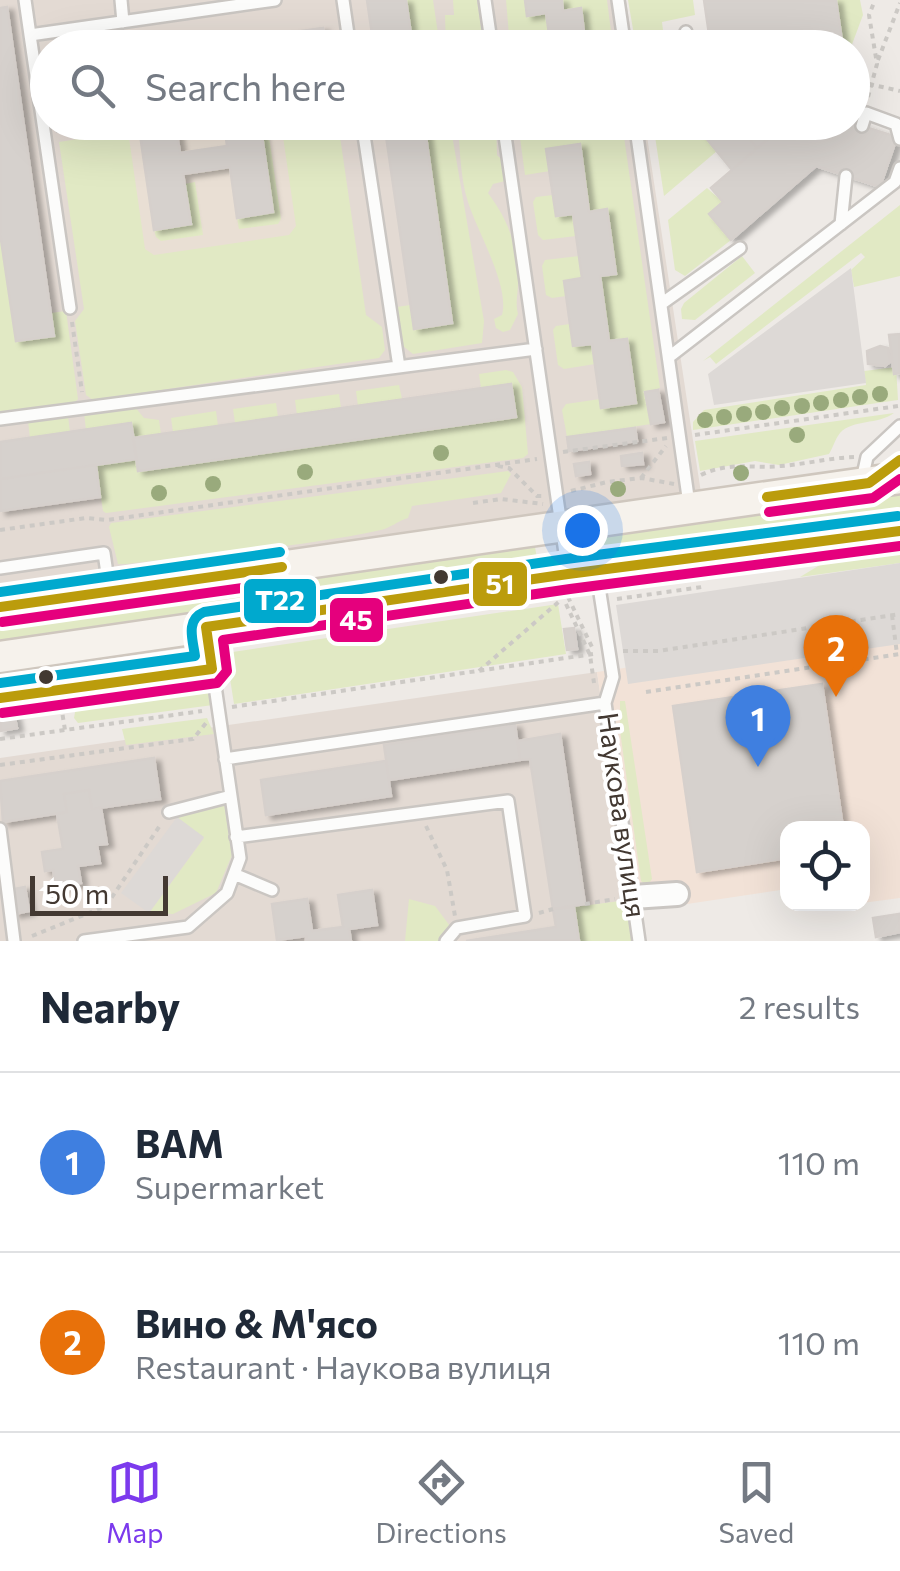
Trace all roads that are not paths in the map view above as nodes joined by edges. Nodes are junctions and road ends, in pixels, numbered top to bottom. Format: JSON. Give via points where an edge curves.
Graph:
{"nodes":[{"id":1,"x":25,"y":0,"type":"edge"},
{"id":2,"x":120,"y":0,"type":"edge"},
{"id":3,"x":275,"y":0,"type":"edge"},
{"id":4,"x":343,"y":0,"type":"edge"},
{"id":5,"x":485,"y":0,"type":"edge"},
{"id":6,"x":618,"y":0,"type":"edge"},
{"id":7,"x":123,"y":22,"type":"junction"},
{"id":8,"x":66,"y":30,"type":"edge"},
{"id":9,"x":347,"y":30,"type":"edge"},
{"id":10,"x":489,"y":30,"type":"edge"},
{"id":11,"x":622,"y":30,"type":"edge"},
{"id":12,"x":30,"y":35,"type":"edge"},
{"id":13,"x":870,"y":120,"type":"edge"},
{"id":14,"x":900,"y":139,"type":"edge"},
{"id":15,"x":47,"y":140,"type":"edge"},
{"id":16,"x":365,"y":140,"type":"edge"},
{"id":17,"x":506,"y":140,"type":"edge"},
{"id":18,"x":638,"y":140,"type":"edge"},
{"id":19,"x":900,"y":168,"type":"edge"},
{"id":20,"x":846,"y":176,"type":"dead end"},
{"id":21,"x":842,"y":224,"type":"junction"},
{"id":22,"x":740,"y":248,"type":"dead end"},
{"id":23,"x":661,"y":304,"type":"junction"},
{"id":24,"x":70,"y":308,"type":"road end"},
{"id":25,"x":536,"y":348,"type":"junction"},
{"id":26,"x":669,"y":357,"type":"junction"},
{"id":27,"x":398,"y":367,"type":"junction"},
{"id":28,"x":0,"y":419,"type":"edge"},
{"id":29,"x":900,"y":426,"type":"edge"},
{"id":30,"x":900,"y":460,"type":"edge"},
{"id":31,"x":866,"y":475,"type":"junction"},
{"id":32,"x":900,"y":478,"type":"edge"},
{"id":33,"x":680,"y":497,"type":"junction"},
{"id":34,"x":551,"y":516,"type":"junction"},
{"id":35,"x":900,"y":531,"type":"edge"},
{"id":36,"x":0,"y":568,"type":"edge"},
{"id":37,"x":572,"y":588,"type":"junction"},
{"id":38,"x":110,"y":591,"type":"junction"},
{"id":39,"x":0,"y":607,"type":"edge"},
{"id":40,"x":206,"y":626,"type":"junction"},
{"id":41,"x":0,"y":657,"type":"edge"},
{"id":42,"x":212,"y":668,"type":"junction"},
{"id":43,"x":0,"y":698,"type":"edge"},
{"id":44,"x":606,"y":703,"type":"junction"},
{"id":45,"x":225,"y":759,"type":"junction"},
{"id":46,"x":231,"y":796,"type":"junction"},
{"id":47,"x":169,"y":812,"type":"road end"},
{"id":48,"x":0,"y":829,"type":"edge"},
{"id":49,"x":236,"y":837,"type":"junction"},
{"id":50,"x":234,"y":874,"type":"junction"},
{"id":51,"x":272,"y":890,"type":"dead end"},
{"id":52,"x":676,"y":894,"type":"dead end"},
{"id":53,"x":632,"y":897,"type":"junction"},
{"id":54,"x":14,"y":941,"type":"edge"},
{"id":55,"x":84,"y":941,"type":"edge"},
{"id":56,"x":446,"y":941,"type":"edge"},
{"id":57,"x":639,"y":941,"type":"edge"}],
"edges":[{"from":1,"to":12,"type":"lane"},
{"from":2,"to":7,"type":"lane"},
{"from":3,"to":7,"type":"lane"},
{"from":4,"to":9,"type":"lane"},
{"from":5,"to":10,"type":"lane"},
{"from":6,"to":11,"type":"lane"},
{"from":7,"to":8,"type":"lane"},
{"from":13,"to":14,"type":"lane","via":[[896,124]]},
{"from":15,"to":24,"type":"lane"},
{"from":16,"to":27,"type":"lane"},
{"from":17,"to":25,"type":"lane","name":"Наукова вулиця"},
{"from":18,"to":23,"type":"lane"},
{"from":19,"to":21,"type":"lane","via":[[895,182]]},
{"from":20,"to":21,"type":"lane"},
{"from":21,"to":26,"type":"lane"},
{"from":22,"to":23,"type":"lane"},
{"from":23,"to":26,"type":"lane"},
{"from":25,"to":27,"type":"lane"},
{"from":25,"to":34,"type":"lane","name":"Наукова вулиця"},
{"from":26,"to":33,"type":"lane"},
{"from":27,"to":28,"type":"lane"},
{"from":29,"to":31,"type":"lane"},
{"from":30,"to":31,"type":"main road"},
{"from":31,"to":32,"type":"main road"},
{"from":31,"to":33,"type":"main road"},
{"from":33,"to":34,"type":"main road"},
{"from":34,"to":37,"type":"lane","name":"Наукова вулиця"},
{"from":34,"to":38,"type":"main road"},
{"from":35,"to":37,"type":"main road"},
{"from":36,"to":38,"type":"lane","via":[[104,553]]},
{"from":37,"to":40,"type":"main road"},
{"from":37,"to":44,"type":"lane","name":"Наукова вулиця","via":[[612,677]]},
{"from":38,"to":39,"type":"main road"},
{"from":40,"to":41,"type":"main road"},
{"from":40,"to":42,"type":"lane"},
{"from":42,"to":43,"type":"lane"},
{"from":42,"to":45,"type":"lane"},
{"from":44,"to":45,"type":"lane"},
{"from":44,"to":53,"type":"lane","name":"Наукова вулиця"},
{"from":45,"to":46,"type":"lane"},
{"from":46,"to":47,"type":"lane"},
{"from":46,"to":49,"type":"lane"},
{"from":48,"to":54,"type":"lane"},
{"from":49,"to":50,"type":"lane","via":[[240,858]]},
{"from":49,"to":56,"type":"lane","via":[[508,801],[524,916],[457,928]]},
{"from":50,"to":51,"type":"lane"},
{"from":50,"to":55,"type":"lane","via":[[227,893],[188,927]]},
{"from":52,"to":53,"type":"street"},
{"from":53,"to":57,"type":"lane","name":"Наукова вулиця"}]}
